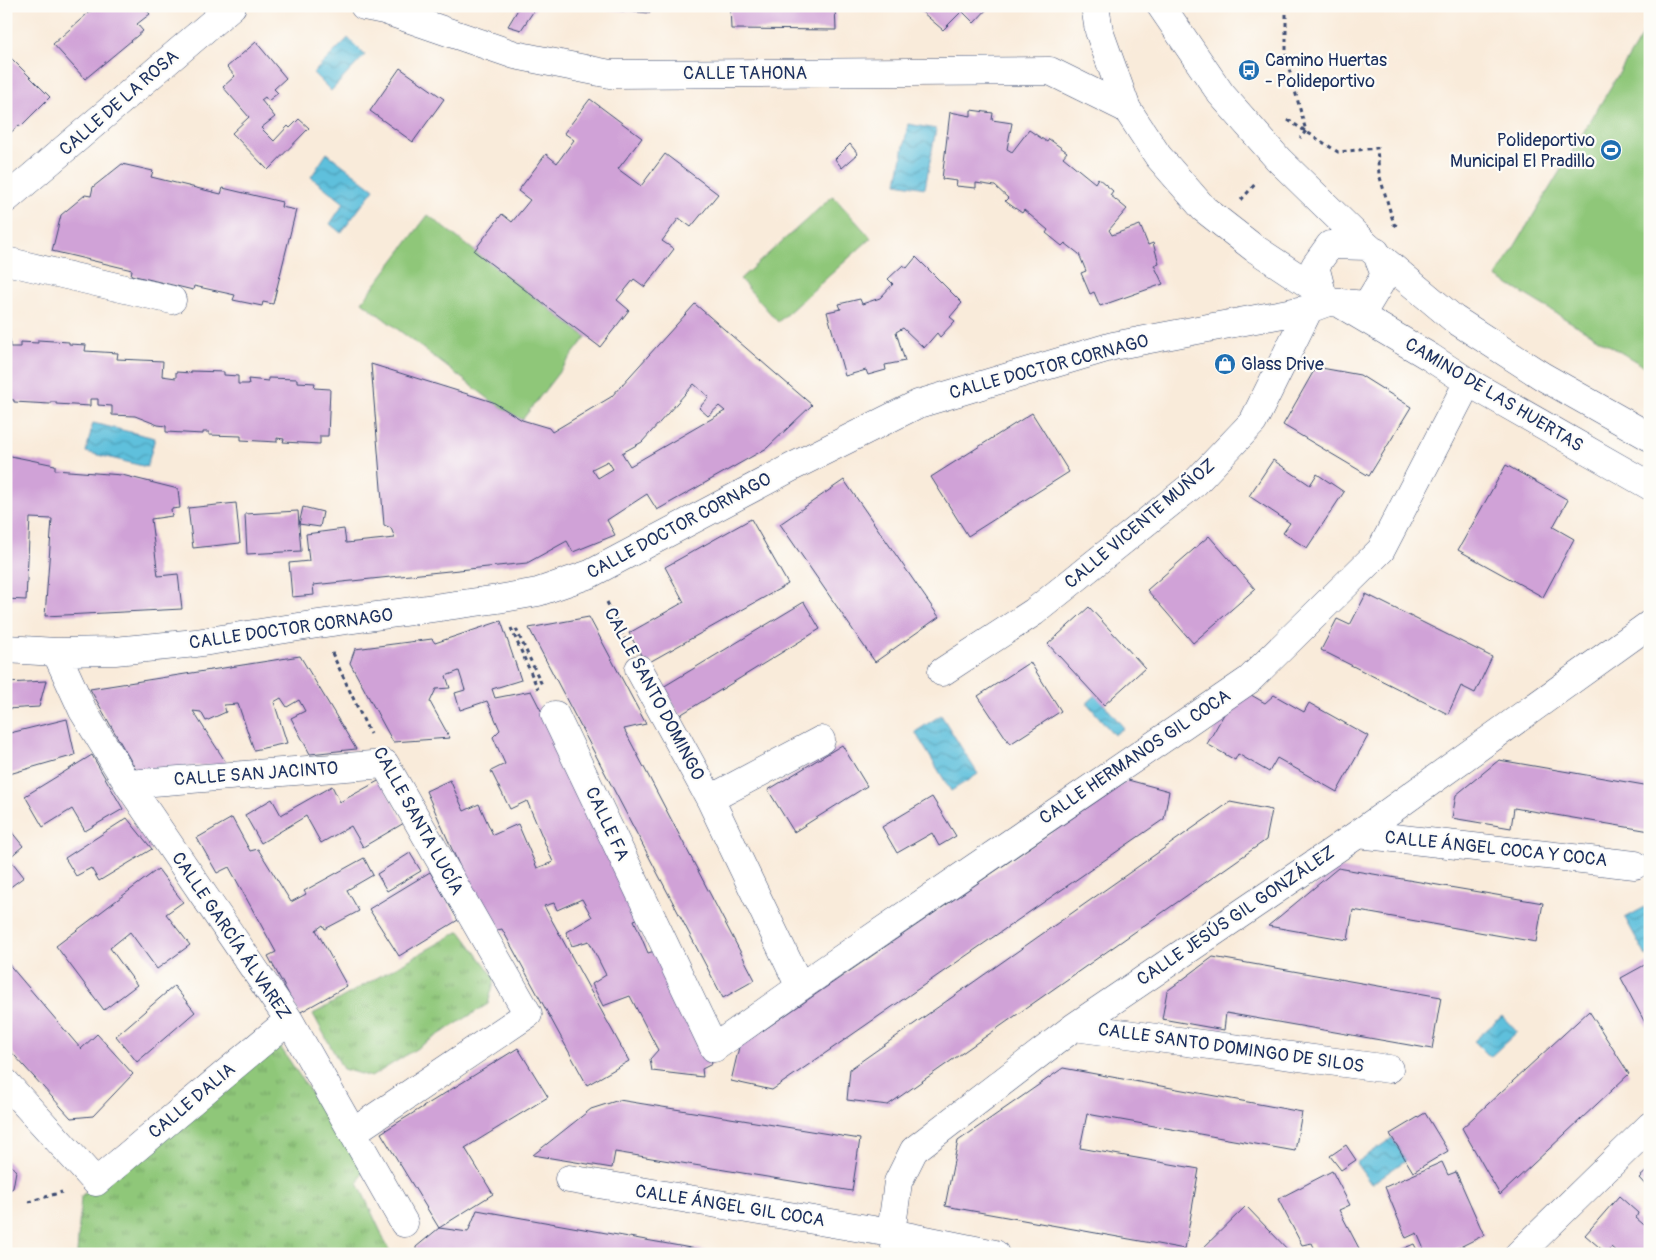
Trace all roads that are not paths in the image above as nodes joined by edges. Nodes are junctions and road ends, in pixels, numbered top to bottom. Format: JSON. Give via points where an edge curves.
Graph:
{"nodes":[{"id":1,"x":232,"y":6,"type":"edge"},
{"id":2,"x":364,"y":6,"type":"edge"},
{"id":3,"x":1095,"y":6,"type":"edge"},
{"id":4,"x":1161,"y":6,"type":"edge"},
{"id":5,"x":1127,"y":109,"type":"junction"},
{"id":6,"x":6,"y":199,"type":"edge"},
{"id":7,"x":1372,"y":249,"type":"junction"},
{"id":8,"x":6,"y":261,"type":"edge"},
{"id":9,"x":172,"y":300,"type":"dead end"},
{"id":10,"x":1324,"y":302,"type":"junction"},
{"id":11,"x":1468,"y":382,"type":"junction"},
{"id":12,"x":1650,"y":437,"type":"edge"},
{"id":13,"x":1650,"y":486,"type":"edge"},
{"id":14,"x":1650,"y":624,"type":"edge"},
{"id":15,"x":6,"y":649,"type":"edge"},
{"id":16,"x":56,"y":652,"type":"junction"},
{"id":17,"x":639,"y":669,"type":"road end"},
{"id":18,"x":942,"y":672,"type":"dead end"},
{"id":19,"x":556,"y":715,"type":"road end"},
{"id":20,"x":821,"y":740,"type":"dead end"},
{"id":21,"x":385,"y":764,"type":"joint"},
{"id":22,"x":128,"y":784,"type":"junction"},
{"id":23,"x":710,"y":799,"type":"junction"},
{"id":24,"x":1358,"y":834,"type":"junction"},
{"id":25,"x":1635,"y":865,"type":"dead end"},
{"id":26,"x":800,"y":987,"type":"junction"},
{"id":27,"x":289,"y":1020,"type":"junction"},
{"id":28,"x":1074,"y":1027,"type":"junction"},
{"id":29,"x":714,"y":1048,"type":"joint"},
{"id":30,"x":1389,"y":1070,"type":"dead end"},
{"id":31,"x":6,"y":1082,"type":"edge"},
{"id":32,"x":1650,"y":1126,"type":"edge"},
{"id":33,"x":353,"y":1132,"type":"junction"},
{"id":34,"x":569,"y":1179,"type":"dead end"},
{"id":35,"x":404,"y":1223,"type":"dead end"},
{"id":36,"x":895,"y":1243,"type":"edge"},
{"id":37,"x":995,"y":1254,"type":"edge"},
{"id":38,"x":1518,"y":1254,"type":"edge"}],
"edges":[{"from":1,"to":6,"type":"street","name":"CALLE DE LA ROSA"},
{"from":2,"to":5,"type":"street","name":"CALLE TAHONA","via":[[515,55],[610,74],[1050,71]]},
{"from":3,"to":5,"type":"street","name":"CAMINO DE LAS HUERTAS","via":[[1099,31]]},
{"from":4,"to":7,"type":"street","via":[[1221,94],[1278,160]]},
{"from":5,"to":10,"type":"street","name":"CAMINO DE LAS HUERTAS","via":[[1158,156],[1204,209]]},
{"from":7,"to":10,"type":"street","via":[[1330,245],[1315,266]]},
{"from":7,"to":10,"type":"street","via":[[1385,275],[1367,305]]},
{"from":7,"to":12,"type":"street","via":[[1454,319],[1542,376]]},
{"from":8,"to":9,"type":"street"},
{"from":10,"to":11,"type":"street","name":"CAMINO DE LAS HUERTAS","via":[[1430,357]]},
{"from":10,"to":16,"type":"street","name":"CALLE DOCTOR CORNAGO","via":[[1113,346],[918,404],[590,574],[538,592],[196,643],[115,651]]},
{"from":10,"to":18,"type":"street","name":"CALLE VICENTE MUÑOZ","via":[[1253,422],[1195,483],[1034,612]]},
{"from":11,"to":13,"type":"street","name":"CAMINO DE LAS HUERTAS"},
{"from":11,"to":26,"type":"street","name":"CALLE HERMANOS GIL COCA","via":[[1382,550],[1248,680]]},
{"from":14,"to":24,"type":"street","name":"CALLE JESÚS GIL GONZÁLEZ"},
{"from":15,"to":16,"type":"street","name":"CALLE DOCTOR CORNAGO"},
{"from":16,"to":22,"type":"street","name":"CALLE GARCÍA ÁLVAREZ","via":[[83,711]]},
{"from":17,"to":23,"type":"street","name":"CALLE SANTO DOMINGO"},
{"from":19,"to":29,"type":"street","name":"CALLE FA"},
{"from":20,"to":23,"type":"street","name":"CALLE SANTO DOMINGO"},
{"from":21,"to":22,"type":"street","name":"CALLE SAN JACINTO"},
{"from":21,"to":33,"type":"street","name":"CALLE SANTA LUCÍA","via":[[528,1014]]},
{"from":22,"to":27,"type":"street","name":"CALLE GARCÍA ÁLVAREZ"},
{"from":23,"to":26,"type":"street","name":"CALLE SANTO DOMINGO"},
{"from":24,"to":25,"type":"street","name":"CALLE ÁNGEL COCA Y COCA"},
{"from":24,"to":28,"type":"street","name":"CALLE JESÚS GIL GONZÁLEZ"},
{"from":26,"to":29,"type":"street","name":"CALLE HERMANOS GIL COCA"},
{"from":27,"to":31,"type":"street","name":"CALLE DALIA","via":[[96,1182]]},
{"from":27,"to":33,"type":"street","name":"CALLE GARCÍA ÁLVAREZ"},
{"from":28,"to":30,"type":"street","name":"CALLE SANTO DOMINGO DE SILOS"},
{"from":28,"to":36,"type":"street","name":"CALLE JESÚS GIL GONZÁLEZ","via":[[914,1150],[898,1182]]},
{"from":32,"to":38,"type":"street"},
{"from":33,"to":35,"type":"street","name":"CALLE GARCÍA ÁLVAREZ"},
{"from":34,"to":36,"type":"street","name":"CALLE ÁNGEL GIL COCA"},
{"from":36,"to":37,"type":"street","name":"CALLE ÁNGEL GIL COCA"}]}
